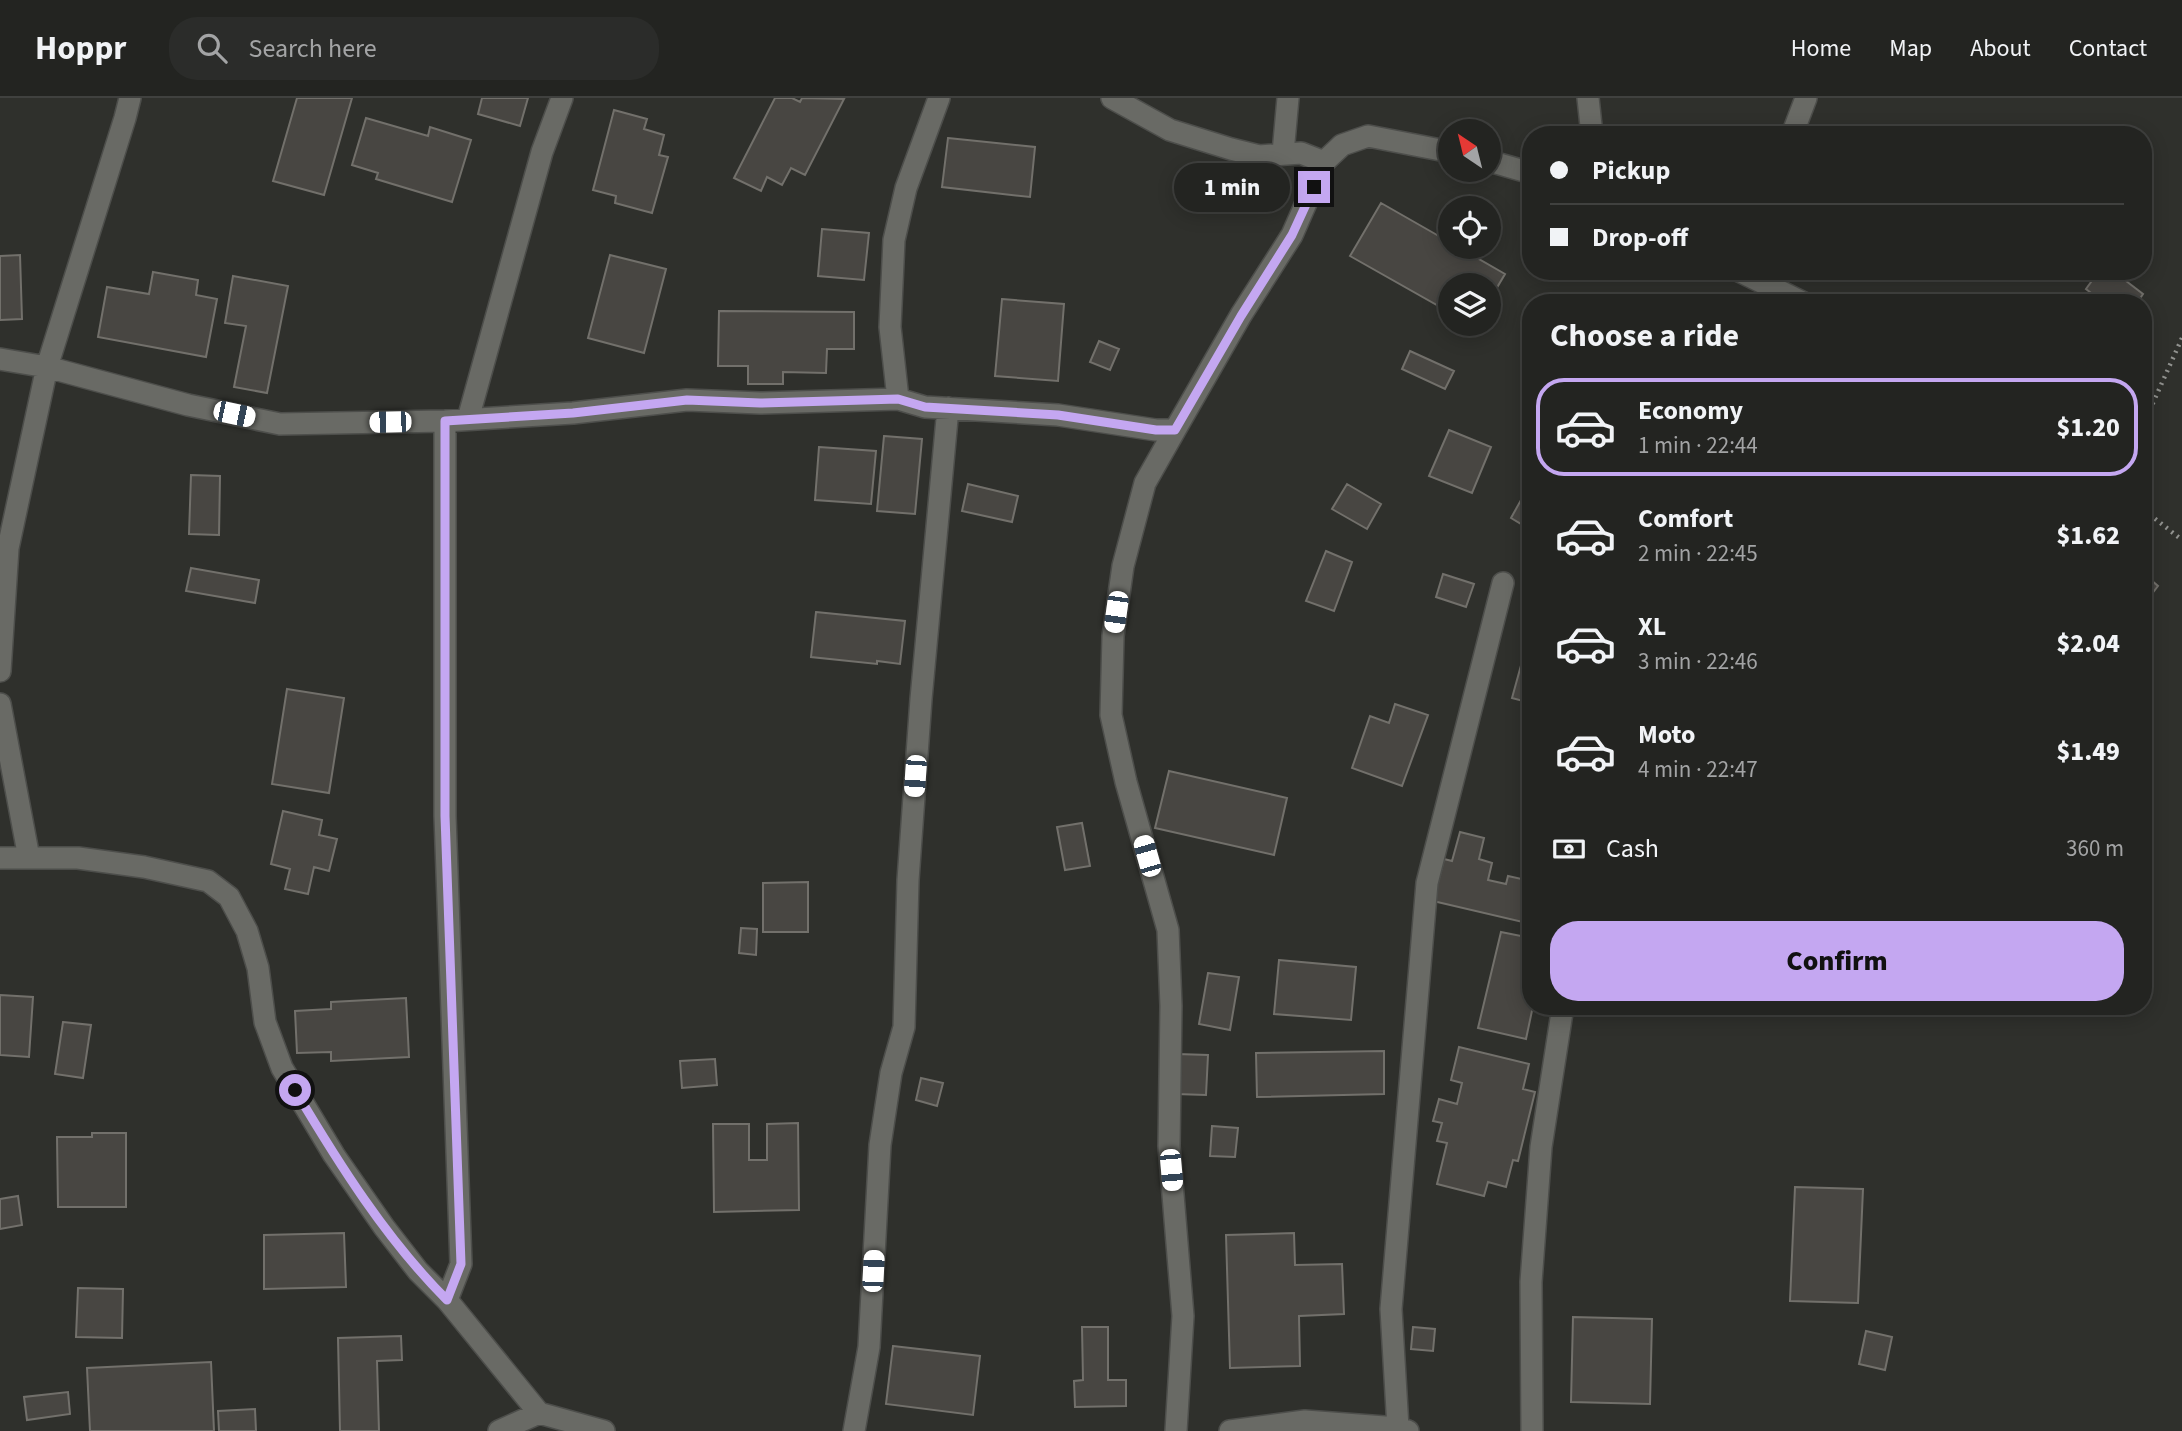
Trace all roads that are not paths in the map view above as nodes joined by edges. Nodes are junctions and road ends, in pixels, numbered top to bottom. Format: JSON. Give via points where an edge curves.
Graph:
{"nodes":[{"id":1,"x":130,"y":98,"type":"edge"},
{"id":2,"x":562,"y":98,"type":"edge"},
{"id":3,"x":940,"y":98,"type":"edge"},
{"id":4,"x":1112,"y":98,"type":"edge"},
{"id":5,"x":1288,"y":98,"type":"edge"},
{"id":6,"x":1588,"y":98,"type":"edge"},
{"id":7,"x":1806,"y":98,"type":"edge"},
{"id":8,"x":1591,"y":126,"type":"edge"},
{"id":9,"x":1795,"y":126,"type":"edge"},
{"id":10,"x":1438,"y":149,"type":"edge"},
{"id":11,"x":1283,"y":153,"type":"junction"},
{"id":12,"x":1324,"y":162,"type":"junction"},
{"id":13,"x":1502,"y":165,"type":"edge"},
{"id":14,"x":1522,"y":170,"type":"edge"},
{"id":15,"x":1757,"y":280,"type":"edge"},
{"id":16,"x":1786,"y":294,"type":"edge"},
{"id":17,"x":0,"y":359,"type":"edge"},
{"id":18,"x":47,"y":367,"type":"junction"},
{"id":19,"x":898,"y":399,"type":"junction"},
{"id":20,"x":948,"y":408,"type":"junction"},
{"id":21,"x":468,"y":419,"type":"junction"},
{"id":22,"x":445,"y":421,"type":"junction"},
{"id":23,"x":1175,"y":430,"type":"junction"},
{"id":24,"x":1503,"y":583,"type":"dead end"},
{"id":25,"x":0,"y":671,"type":"edge"},
{"id":26,"x":0,"y":704,"type":"edge"},
{"id":27,"x":0,"y":858,"type":"edge"},
{"id":28,"x":29,"y":858,"type":"junction"},
{"id":29,"x":1561,"y":1015,"type":"edge"},
{"id":30,"x":447,"y":1300,"type":"junction"},
{"id":31,"x":539,"y":1413,"type":"junction"},
{"id":32,"x":1403,"y":1430,"type":"edge"},
{"id":33,"x":499,"y":1431,"type":"edge"},
{"id":34,"x":604,"y":1431,"type":"edge"},
{"id":35,"x":855,"y":1431,"type":"edge"},
{"id":36,"x":1176,"y":1431,"type":"edge"},
{"id":37,"x":1230,"y":1431,"type":"edge"},
{"id":38,"x":1532,"y":1431,"type":"edge"}],
"edges":[{"from":1,"to":18,"type":"street"},
{"from":2,"to":21,"type":"street","via":[[542,152]]},
{"from":3,"to":19,"type":"street","via":[[906,188],[894,240],[890,327]]},
{"from":4,"to":11,"type":"street","via":[[1170,130],[1259,156]]},
{"from":5,"to":11,"type":"street"},
{"from":6,"to":8,"type":"street"},
{"from":7,"to":9,"type":"street"},
{"from":10,"to":12,"type":"street","via":[[1368,136],[1342,145]]},
{"from":11,"to":12,"type":"street","via":[[1301,153]]},
{"from":12,"to":23,"type":"street","via":[[1292,235]]},
{"from":13,"to":14,"type":"street"},
{"from":15,"to":16,"type":"street"},
{"from":17,"to":18,"type":"street"},
{"from":18,"to":22,"type":"street","via":[[280,424]]},
{"from":18,"to":25,"type":"street","via":[[8,548]]},
{"from":19,"to":20,"type":"street"},
{"from":19,"to":21,"type":"street","via":[[687,400]]},
{"from":20,"to":23,"type":"street","via":[[1058,415]]},
{"from":20,"to":35,"type":"street","via":[[909,866],[904,1027],[891,1073],[880,1145],[869,1347]]},
{"from":21,"to":22,"type":"street"},
{"from":22,"to":30,"type":"street","via":[[445,816],[461,1264]]},
{"from":23,"to":36,"type":"street","via":[[1145,483],[1123,566],[1113,636],[1111,715],[1168,930],[1169,1146],[1183,1316]]},
{"from":24,"to":32,"type":"street","via":[[1427,884],[1391,1309]]},
{"from":26,"to":28,"type":"street"},
{"from":27,"to":28,"type":"street"},
{"from":28,"to":30,"type":"street","via":[[78,858],[145,867],[208,881],[229,897],[247,931],[258,968],[265,1022],[282,1068],[334,1156],[384,1227]]},
{"from":29,"to":38,"type":"street","via":[[1541,1147],[1532,1269]]},
{"from":30,"to":31,"type":"street"},
{"from":31,"to":33,"type":"street"},
{"from":31,"to":34,"type":"street"},
{"from":32,"to":37,"type":"street","via":[[1305,1421]]}]}
